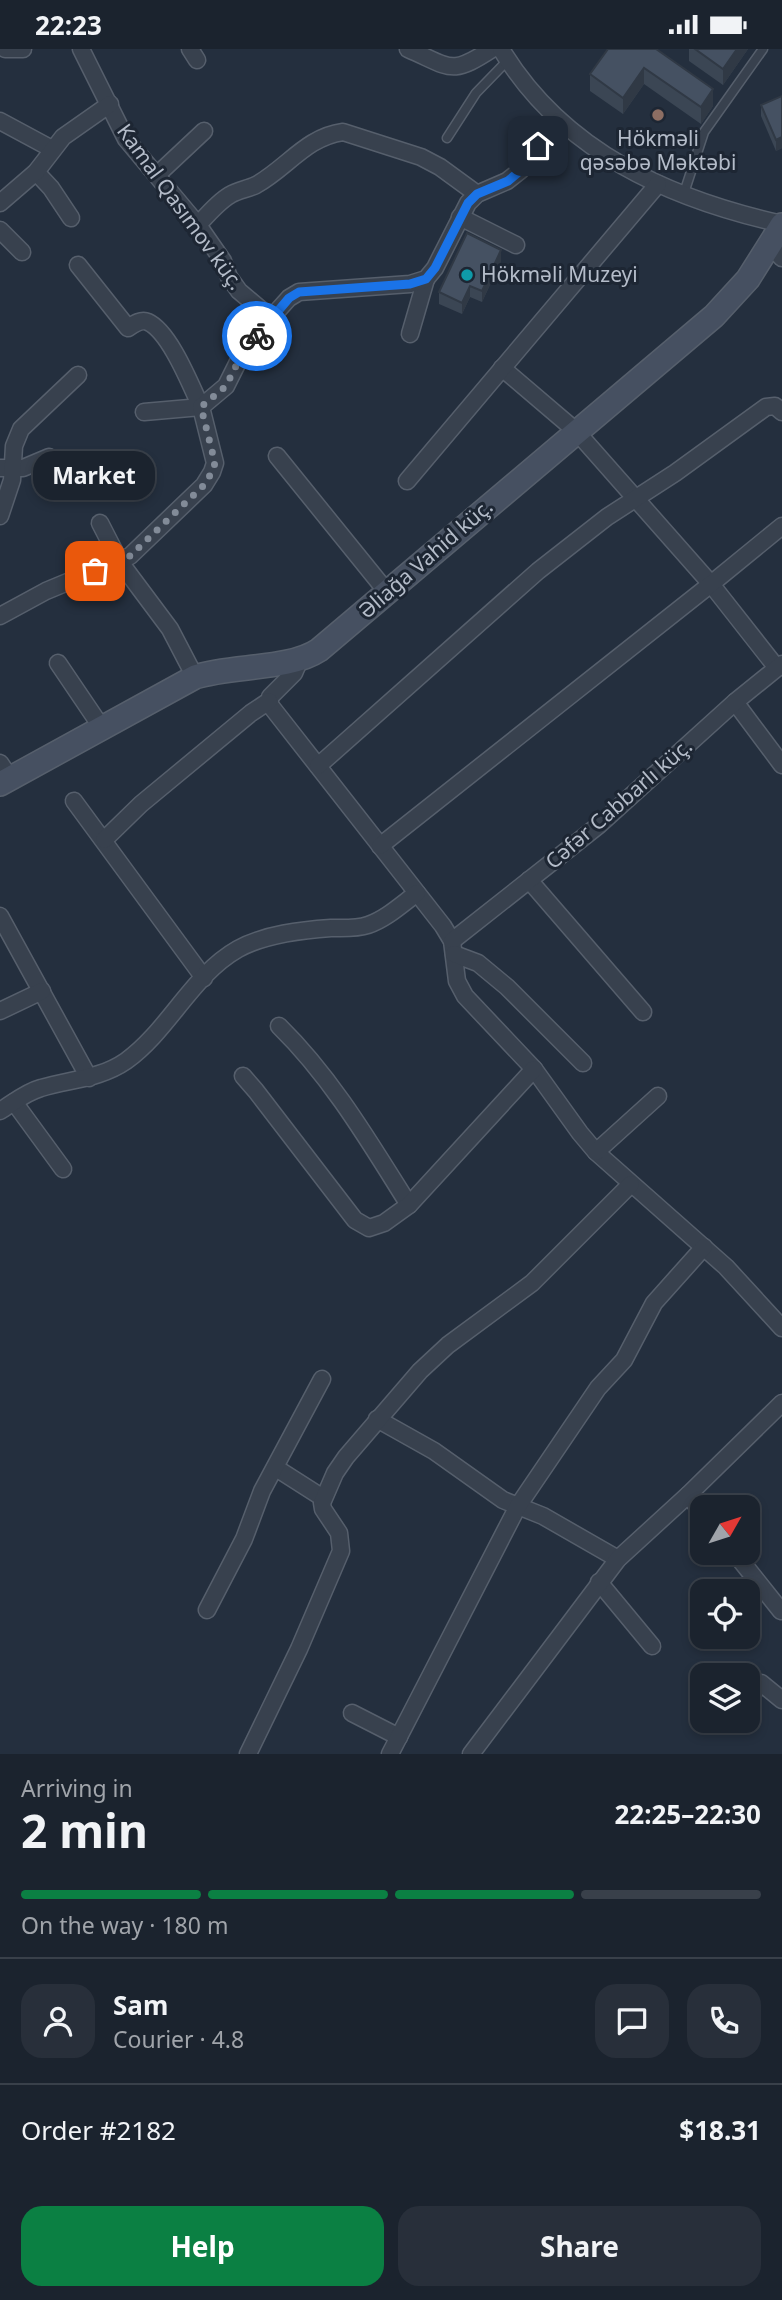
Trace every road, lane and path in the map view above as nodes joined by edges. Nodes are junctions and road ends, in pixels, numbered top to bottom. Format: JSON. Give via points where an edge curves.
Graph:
{"nodes":[{"id":1,"x":5,"y":49,"type":"edge"},
{"id":2,"x":23,"y":49,"type":"edge"},
{"id":3,"x":80,"y":49,"type":"edge"},
{"id":4,"x":408,"y":49,"type":"edge"},
{"id":5,"x":492,"y":49,"type":"edge"},
{"id":6,"x":763,"y":49,"type":"edge"},
{"id":7,"x":505,"y":54,"type":"edge"},
{"id":8,"x":110,"y":104,"type":"junction"},
{"id":9,"x":0,"y":121,"type":"edge"},
{"id":10,"x":559,"y":121,"type":"junction"},
{"id":11,"x":204,"y":131,"type":"dead end"},
{"id":12,"x":447,"y":138,"type":"dead end"},
{"id":13,"x":52,"y":149,"type":"junction"},
{"id":14,"x":36,"y":172,"type":"junction"},
{"id":15,"x":157,"y":175,"type":"junction"},
{"id":16,"x":658,"y":184,"type":"junction"},
{"id":17,"x":477,"y":194,"type":"junction"},
{"id":18,"x":683,"y":196,"type":"junction"},
{"id":19,"x":0,"y":203,"type":"edge"},
{"id":20,"x":460,"y":217,"type":"junction"},
{"id":21,"x":71,"y":218,"type":"dead end"},
{"id":22,"x":198,"y":225,"type":"junction"},
{"id":23,"x":782,"y":225,"type":"edge"},
{"id":24,"x":0,"y":230,"type":"edge"},
{"id":25,"x":516,"y":245,"type":"dead end"},
{"id":26,"x":22,"y":252,"type":"dead end"},
{"id":27,"x":776,"y":252,"type":"edge"},
{"id":28,"x":78,"y":265,"type":"dead end"},
{"id":29,"x":426,"y":279,"type":"junction"},
{"id":30,"x":271,"y":318,"type":"junction"},
{"id":31,"x":410,"y":334,"type":"dead end"},
{"id":32,"x":502,"y":368,"type":"junction"},
{"id":33,"x":78,"y":375,"type":"dead end"},
{"id":34,"x":201,"y":407,"type":"junction"},
{"id":35,"x":144,"y":412,"type":"dead end"},
{"id":36,"x":782,"y":412,"type":"edge"},
{"id":37,"x":576,"y":431,"type":"junction"},
{"id":38,"x":277,"y":456,"type":"dead end"},
{"id":39,"x":50,"y":457,"type":"dead end"},
{"id":40,"x":6,"y":469,"type":"edge"},
{"id":41,"x":407,"y":481,"type":"dead end"},
{"id":42,"x":636,"y":498,"type":"junction"},
{"id":43,"x":0,"y":516,"type":"edge"},
{"id":44,"x":100,"y":523,"type":"dead end"},
{"id":45,"x":782,"y":526,"type":"edge"},
{"id":46,"x":120,"y":562,"type":"junction"},
{"id":47,"x":711,"y":585,"type":"junction"},
{"id":48,"x":387,"y":592,"type":"junction"},
{"id":49,"x":1,"y":613,"type":"edge"},
{"id":50,"x":300,"y":659,"type":"junction"},
{"id":51,"x":58,"y":663,"type":"dead end"},
{"id":52,"x":780,"y":666,"type":"edge"},
{"id":53,"x":195,"y":677,"type":"junction"},
{"id":54,"x":269,"y":701,"type":"junction"},
{"id":55,"x":735,"y":702,"type":"junction"},
{"id":56,"x":102,"y":728,"type":"junction"},
{"id":57,"x":782,"y":765,"type":"edge"},
{"id":58,"x":318,"y":766,"type":"junction"},
{"id":59,"x":3,"y":775,"type":"edge"},
{"id":60,"x":74,"y":801,"type":"dead end"},
{"id":61,"x":104,"y":840,"type":"junction"},
{"id":62,"x":380,"y":846,"type":"junction"},
{"id":63,"x":530,"y":880,"type":"junction"},
{"id":64,"x":417,"y":893,"type":"junction"},
{"id":65,"x":0,"y":916,"type":"edge"},
{"id":66,"x":453,"y":948,"type":"junction"},
{"id":67,"x":204,"y":978,"type":"junction"},
{"id":68,"x":42,"y":991,"type":"junction"},
{"id":69,"x":0,"y":1011,"type":"edge"},
{"id":70,"x":643,"y":1012,"type":"dead end"},
{"id":71,"x":279,"y":1026,"type":"dead end"},
{"id":72,"x":583,"y":1063,"type":"dead end"},
{"id":73,"x":534,"y":1069,"type":"junction"},
{"id":74,"x":243,"y":1076,"type":"dead end"},
{"id":75,"x":89,"y":1078,"type":"junction"},
{"id":76,"x":658,"y":1096,"type":"dead end"},
{"id":77,"x":14,"y":1102,"type":"junction"},
{"id":78,"x":0,"y":1111,"type":"edge"},
{"id":79,"x":596,"y":1152,"type":"junction"},
{"id":80,"x":63,"y":1169,"type":"dead end"},
{"id":81,"x":631,"y":1184,"type":"junction"},
{"id":82,"x":409,"y":1205,"type":"junction"},
{"id":83,"x":704,"y":1247,"type":"junction"},
{"id":84,"x":782,"y":1328,"type":"edge"},
{"id":85,"x":322,"y":1379,"type":"dead end"},
{"id":86,"x":782,"y":1403,"type":"edge"},
{"id":87,"x":377,"y":1419,"type":"junction"},
{"id":88,"x":276,"y":1468,"type":"junction"},
{"id":89,"x":688,"y":1495,"type":"junction"},
{"id":90,"x":690,"y":1497,"type":"edge"},
{"id":91,"x":323,"y":1498,"type":"junction"},
{"id":92,"x":518,"y":1506,"type":"junction"},
{"id":93,"x":618,"y":1559,"type":"junction"},
{"id":94,"x":744,"y":1565,"type":"edge"},
{"id":95,"x":599,"y":1582,"type":"junction"},
{"id":96,"x":207,"y":1610,"type":"dead end"},
{"id":97,"x":781,"y":1611,"type":"edge"},
{"id":98,"x":652,"y":1646,"type":"dead end"},
{"id":99,"x":761,"y":1683,"type":"dead end"},
{"id":100,"x":782,"y":1700,"type":"edge"},
{"id":101,"x":352,"y":1713,"type":"dead end"},
{"id":102,"x":399,"y":1737,"type":"junction"},
{"id":103,"x":248,"y":1754,"type":"edge"},
{"id":104,"x":390,"y":1754,"type":"edge"},
{"id":105,"x":471,"y":1754,"type":"edge"}],
"edges":[{"from":1,"to":2,"type":"street"},
{"from":3,"to":8,"type":"street","name":"Kamal Qasımov küç."},
{"from":4,"to":5,"type":"street","via":[[451,68]]},
{"from":6,"to":18,"type":"lane","via":[[704,132]]},
{"from":7,"to":10,"type":"street"},
{"from":7,"to":12,"type":"lane"},
{"from":8,"to":13,"type":"street"},
{"from":8,"to":15,"type":"street","name":"Kamal Qasımov küç.","via":[[127,139]]},
{"from":9,"to":13,"type":"street"},
{"from":10,"to":16,"type":"street"},
{"from":10,"to":17,"type":"street","via":[[521,170]]},
{"from":11,"to":15,"type":"street"},
{"from":13,"to":14,"type":"street"},
{"from":14,"to":19,"type":"street"},
{"from":14,"to":21,"type":"street"},
{"from":15,"to":22,"type":"street","name":"Kamal Qasımov küç."},
{"from":16,"to":18,"type":"street"},
{"from":16,"to":32,"type":"street"},
{"from":17,"to":20,"type":"street"},
{"from":17,"to":22,"type":"street","via":[[421,157],[343,132],[315,140],[256,185],[222,200]]},
{"from":18,"to":23,"type":"street"},
{"from":20,"to":25,"type":"street"},
{"from":20,"to":29,"type":"street"},
{"from":22,"to":30,"type":"street","name":"Kamal Qasımov küç.","via":[[239,291]]},
{"from":23,"to":27,"type":"street","name":"Əliağa Vahid küç."},
{"from":24,"to":26,"type":"street"},
{"from":27,"to":37,"type":"street","name":"Əliağa Vahid küç.","via":[[714,316]]},
{"from":28,"to":34,"type":"street","via":[[128,328],[148,322],[165,338]]},
{"from":29,"to":30,"type":"street","via":[[299,292]]},
{"from":29,"to":31,"type":"street"},
{"from":30,"to":34,"type":"street","via":[[241,356],[226,386]]},
{"from":32,"to":37,"type":"street"},
{"from":32,"to":41,"type":"street"},
{"from":33,"to":40,"type":"street","via":[[21,429]]},
{"from":34,"to":35,"type":"street"},
{"from":34,"to":46,"type":"street","via":[[214,456],[212,472],[145,544]]},
{"from":36,"to":42,"type":"street","via":[[775,406],[766,407]]},
{"from":37,"to":42,"type":"street"},
{"from":37,"to":48,"type":"street","name":"Əliağa Vahid küç."},
{"from":38,"to":48,"type":"street"},
{"from":39,"to":40,"type":"street","via":[[23,468]]},
{"from":40,"to":43,"type":"street","via":[[12,480]]},
{"from":42,"to":47,"type":"street"},
{"from":42,"to":58,"type":"street","via":[[538,571]]},
{"from":44,"to":46,"type":"street"},
{"from":45,"to":47,"type":"street"},
{"from":46,"to":49,"type":"street"},
{"from":46,"to":53,"type":"street","via":[[170,629]]},
{"from":47,"to":52,"type":"street"},
{"from":47,"to":62,"type":"street"},
{"from":48,"to":50,"type":"street","name":"Əliağa Vahid küç.","via":[[327,644]]},
{"from":50,"to":53,"type":"street","name":"Əliağa Vahid küç."},
{"from":50,"to":54,"type":"street"},
{"from":51,"to":56,"type":"street"},
{"from":52,"to":55,"type":"street","name":"Cəfər Cabbarlı küç."},
{"from":53,"to":56,"type":"street","name":"Əliağa Vahid küç."},
{"from":54,"to":58,"type":"street"},
{"from":54,"to":61,"type":"street","via":[[141,804]]},
{"from":55,"to":57,"type":"street"},
{"from":55,"to":63,"type":"street","name":"Cəfər Cabbarlı küç.","via":[[608,817]]},
{"from":56,"to":59,"type":"street","name":"Əliağa Vahid küç."},
{"from":58,"to":62,"type":"street"},
{"from":60,"to":61,"type":"street"},
{"from":61,"to":67,"type":"street"},
{"from":62,"to":64,"type":"street"},
{"from":63,"to":66,"type":"street","name":"Cəfər Cabbarlı küç."},
{"from":63,"to":70,"type":"street"},
{"from":64,"to":66,"type":"street"},
{"from":64,"to":67,"type":"street","via":[[370,924],[294,932],[239,948]]},
{"from":65,"to":68,"type":"street"},
{"from":66,"to":72,"type":"street","via":[[507,987]]},
{"from":66,"to":73,"type":"street","via":[[457,981],[465,996]]},
{"from":67,"to":75,"type":"street","via":[[143,1048],[104,1074]]},
{"from":68,"to":69,"type":"street"},
{"from":68,"to":75,"type":"street"},
{"from":71,"to":82,"type":"street","via":[[356,1120]]},
{"from":73,"to":79,"type":"street"},
{"from":73,"to":82,"type":"street"},
{"from":74,"to":82,"type":"street","via":[[355,1220],[369,1228]]},
{"from":75,"to":77,"type":"street","via":[[40,1088]]},
{"from":76,"to":79,"type":"street"},
{"from":77,"to":78,"type":"street"},
{"from":77,"to":80,"type":"street"},
{"from":79,"to":81,"type":"street"},
{"from":81,"to":83,"type":"street"},
{"from":81,"to":87,"type":"street","via":[[532,1283],[420,1371]]},
{"from":83,"to":84,"type":"street"},
{"from":83,"to":92,"type":"street","via":[[654,1303],[624,1360],[598,1388]]},
{"from":85,"to":88,"type":"street"},
{"from":86,"to":89,"type":"street"},
{"from":87,"to":91,"type":"street","via":[[335,1473]]},
{"from":87,"to":92,"type":"street"},
{"from":88,"to":91,"type":"street"},
{"from":88,"to":96,"type":"street"},
{"from":89,"to":90,"type":"street"},
{"from":89,"to":93,"type":"street"},
{"from":91,"to":103,"type":"street","via":[[323,1509],[339,1533],[341,1551]]},
{"from":92,"to":93,"type":"street"},
{"from":92,"to":102,"type":"street"},
{"from":93,"to":95,"type":"street"},
{"from":94,"to":97,"type":"street"},
{"from":95,"to":98,"type":"street"},
{"from":95,"to":105,"type":"street"},
{"from":99,"to":100,"type":"street"},
{"from":101,"to":102,"type":"street"},
{"from":102,"to":104,"type":"street"}]}
